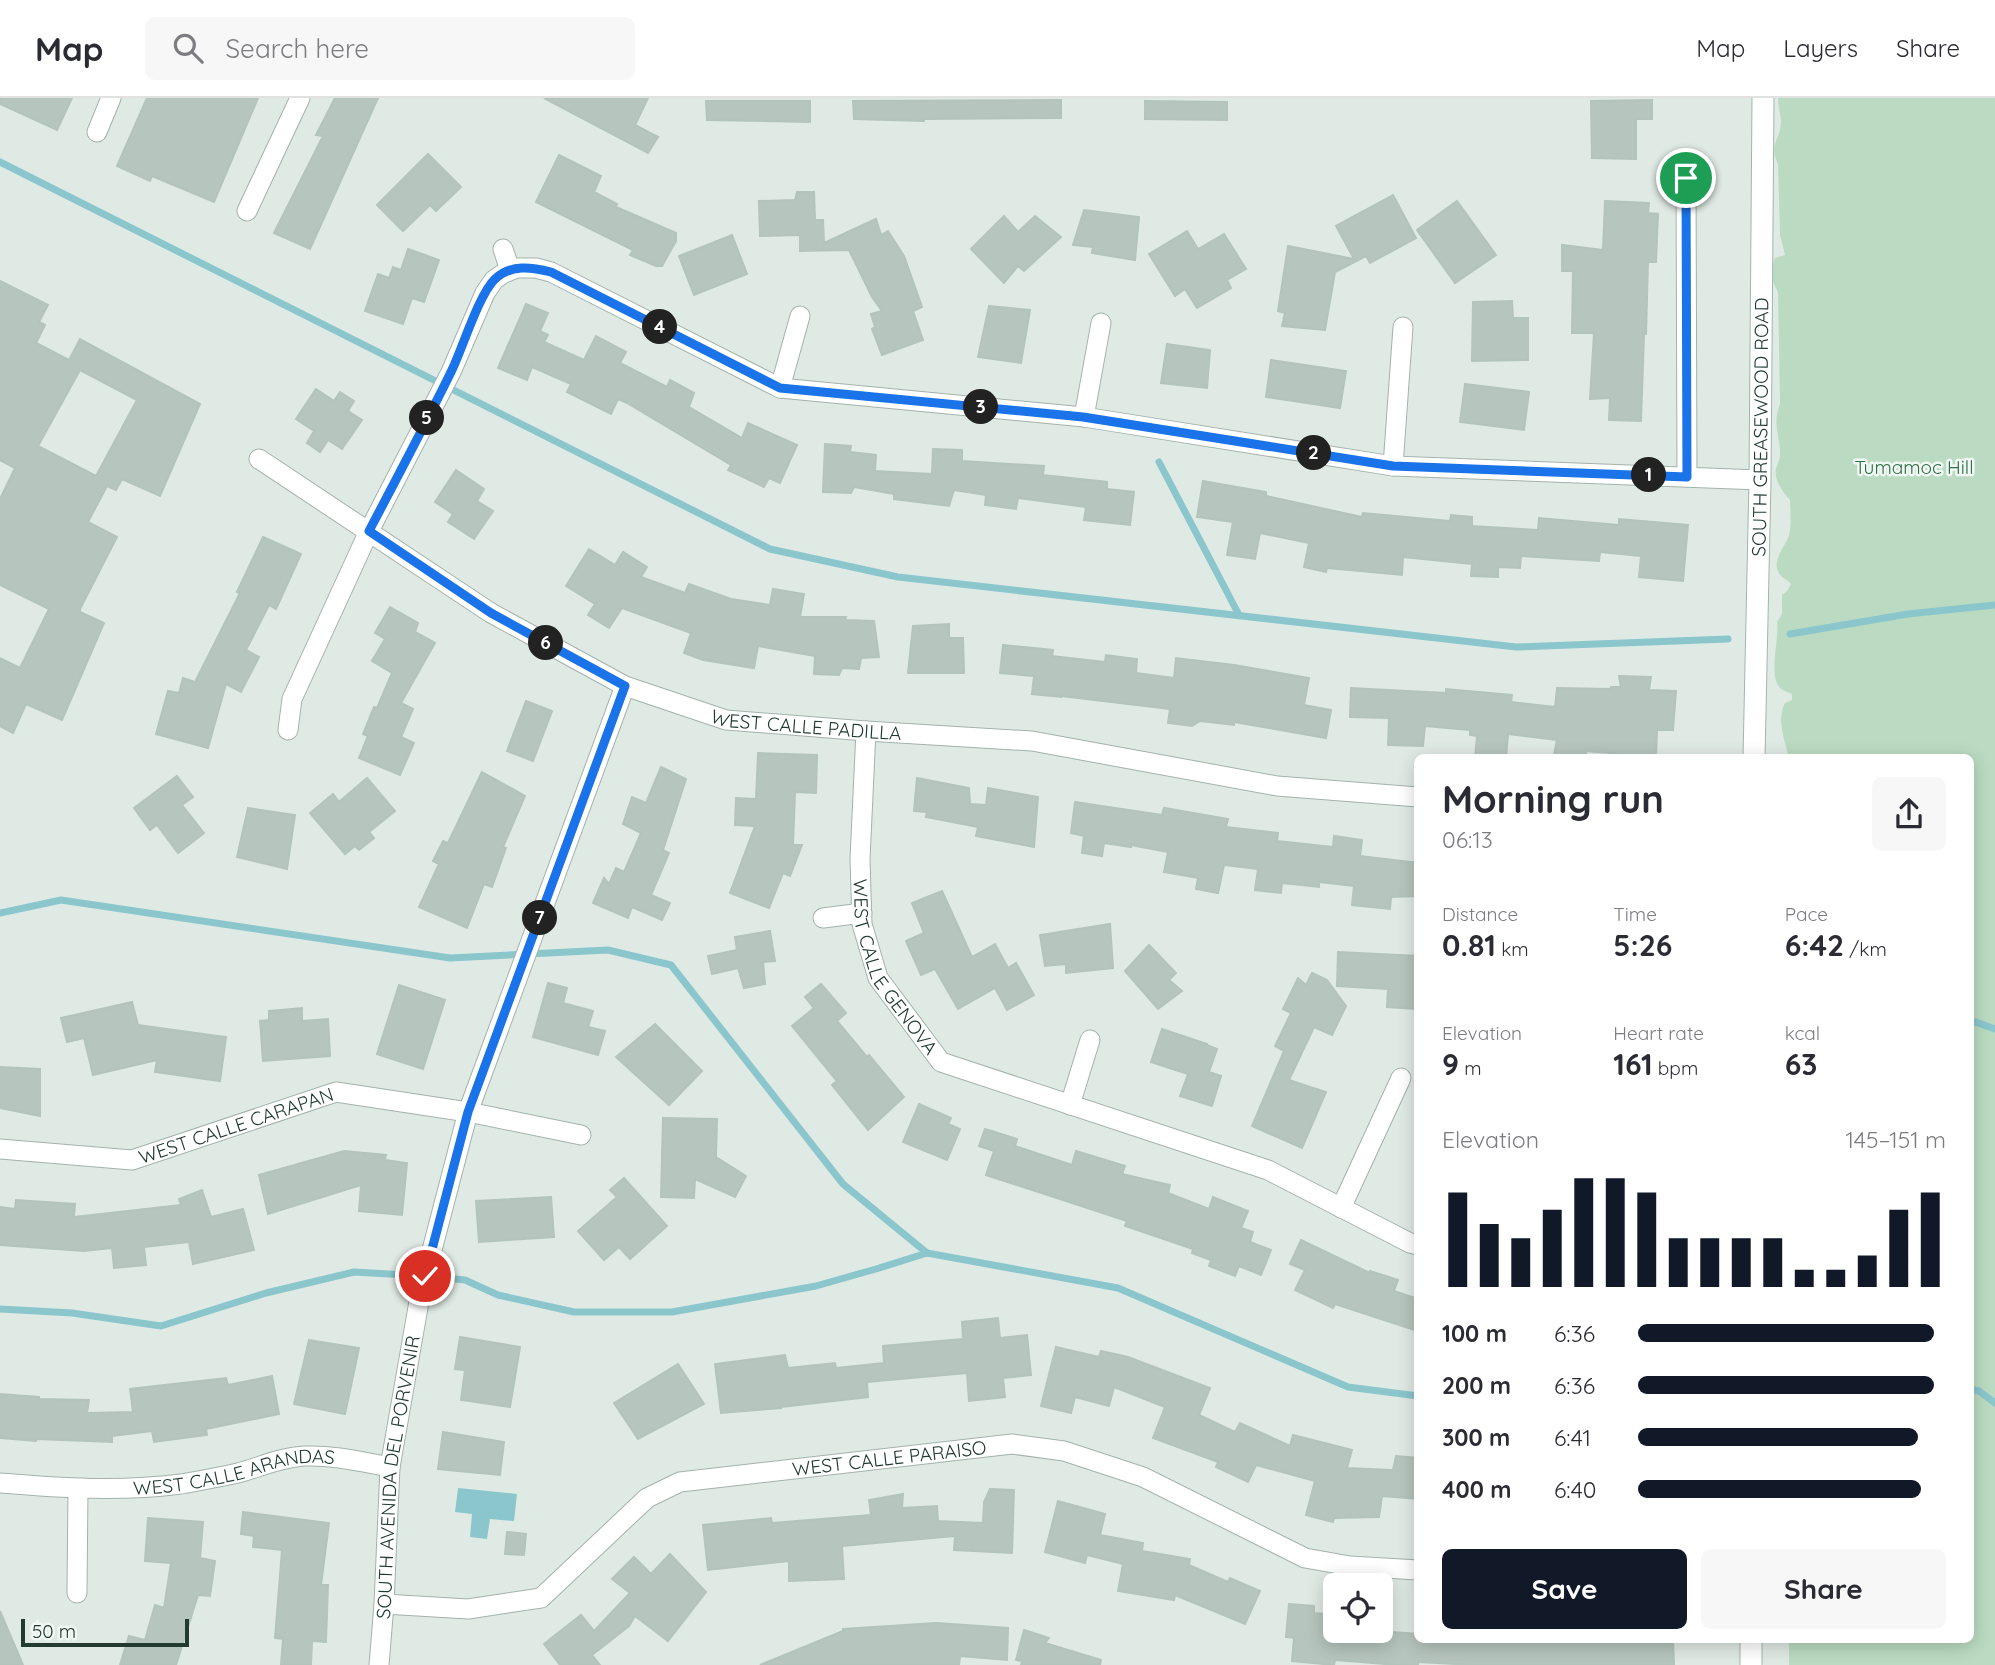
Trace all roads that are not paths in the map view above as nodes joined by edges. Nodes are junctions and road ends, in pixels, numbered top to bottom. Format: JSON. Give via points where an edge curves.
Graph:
{"nodes":[{"id":1,"x":111,"y":98,"type":"edge"},
{"id":2,"x":300,"y":98,"type":"edge"},
{"id":3,"x":1763,"y":98,"type":"edge"},
{"id":4,"x":97,"y":132,"type":"dead end"},
{"id":5,"x":1686,"y":178,"type":"dead end"},
{"id":6,"x":247,"y":211,"type":"dead end"},
{"id":7,"x":503,"y":249,"type":"dead end"},
{"id":8,"x":510,"y":270,"type":"junction"},
{"id":9,"x":800,"y":316,"type":"dead end"},
{"id":10,"x":1101,"y":323,"type":"dead end"},
{"id":11,"x":1404,"y":327,"type":"dead end"},
{"id":12,"x":780,"y":388,"type":"junction"},
{"id":13,"x":1083,"y":417,"type":"junction"},
{"id":14,"x":259,"y":459,"type":"dead end"},
{"id":15,"x":1393,"y":466,"type":"junction"},
{"id":16,"x":1687,"y":477,"type":"junction"},
{"id":17,"x":1760,"y":480,"type":"junction"},
{"id":18,"x":369,"y":531,"type":"junction"},
{"id":19,"x":625,"y":686,"type":"junction"},
{"id":20,"x":288,"y":730,"type":"dead end"},
{"id":21,"x":866,"y":731,"type":"junction"},
{"id":22,"x":1754,"y":754,"type":"edge"},
{"id":23,"x":1414,"y":797,"type":"edge"},
{"id":24,"x":862,"y":914,"type":"junction"},
{"id":25,"x":824,"y":918,"type":"dead end"},
{"id":26,"x":1090,"y":1040,"type":"dead end"},
{"id":27,"x":1401,"y":1078,"type":"dead end"},
{"id":28,"x":1070,"y":1105,"type":"junction"},
{"id":29,"x":468,"y":1112,"type":"junction"},
{"id":30,"x":581,"y":1135,"type":"dead end"},
{"id":31,"x":0,"y":1149,"type":"edge"},
{"id":32,"x":1341,"y":1208,"type":"junction"},
{"id":33,"x":1414,"y":1244,"type":"edge"},
{"id":34,"x":390,"y":1467,"type":"junction"},
{"id":35,"x":0,"y":1483,"type":"edge"},
{"id":36,"x":78,"y":1489,"type":"junction"},
{"id":37,"x":1414,"y":1570,"type":"edge"},
{"id":38,"x":77,"y":1593,"type":"dead end"},
{"id":39,"x":384,"y":1604,"type":"junction"},
{"id":40,"x":1751,"y":1643,"type":"edge"},
{"id":41,"x":379,"y":1665,"type":"edge"},
{"id":42,"x":1751,"y":1665,"type":"edge"}],
"edges":[{"from":1,"to":4,"type":"street"},
{"from":2,"to":6,"type":"street"},
{"from":3,"to":17,"type":"main road","name":"SOUTH GREASEWOOD ROAD"},
{"from":5,"to":16,"type":"street"},
{"from":7,"to":8,"type":"street"},
{"from":8,"to":12,"type":"street","via":[[551,272]]},
{"from":8,"to":18,"type":"street","via":[[485,293],[451,372]]},
{"from":9,"to":12,"type":"street"},
{"from":10,"to":13,"type":"street"},
{"from":11,"to":15,"type":"street"},
{"from":12,"to":13,"type":"street"},
{"from":13,"to":15,"type":"street"},
{"from":14,"to":18,"type":"street","name":"WEST CALLE PADILLA"},
{"from":15,"to":16,"type":"street"},
{"from":16,"to":17,"type":"street"},
{"from":17,"to":22,"type":"main road","name":"SOUTH GREASEWOOD ROAD"},
{"from":18,"to":19,"type":"street","name":"WEST CALLE PADILLA","via":[[491,613]]},
{"from":18,"to":20,"type":"street","via":[[292,699]]},
{"from":19,"to":21,"type":"street","name":"WEST CALLE PADILLA","via":[[726,720]]},
{"from":19,"to":29,"type":"street","name":"SOUTH AVENIDA DEL PORVENIR"},
{"from":21,"to":23,"type":"street","name":"WEST CALLE PADILLA","via":[[1032,741],[1277,786]]},
{"from":21,"to":24,"type":"street","name":"WEST CALLE GENOVA"},
{"from":24,"to":25,"type":"street"},
{"from":24,"to":28,"type":"street","name":"WEST CALLE GENOVA","via":[[878,978],[942,1062]]},
{"from":26,"to":28,"type":"street"},
{"from":27,"to":32,"type":"street"},
{"from":28,"to":32,"type":"street","name":"WEST CALLE GENOVA","via":[[1268,1171]]},
{"from":29,"to":30,"type":"street"},
{"from":29,"to":31,"type":"street","name":"WEST CALLE CARAPAN","via":[[336,1092],[132,1160]]},
{"from":29,"to":34,"type":"street","name":"SOUTH AVENIDA DEL PORVENIR","via":[[420,1296]]},
{"from":32,"to":33,"type":"street","name":"WEST CALLE GENOVA"},
{"from":34,"to":36,"type":"street","name":"WEST CALLE ARANDAS","via":[[305,1456],[181,1483]]},
{"from":34,"to":39,"type":"street","name":"SOUTH AVENIDA DEL PORVENIR"},
{"from":35,"to":36,"type":"street","name":"WEST CALLE ARANDAS"},
{"from":36,"to":38,"type":"street"},
{"from":37,"to":39,"type":"street","name":"WEST CALLE PARAISO","via":[[1304,1558],[1143,1477],[1064,1451],[1012,1444],[680,1482],[647,1498],[541,1598],[468,1609]]},
{"from":39,"to":41,"type":"street","name":"SOUTH AVENIDA DEL PORVENIR"},
{"from":40,"to":42,"type":"main road"}]}
